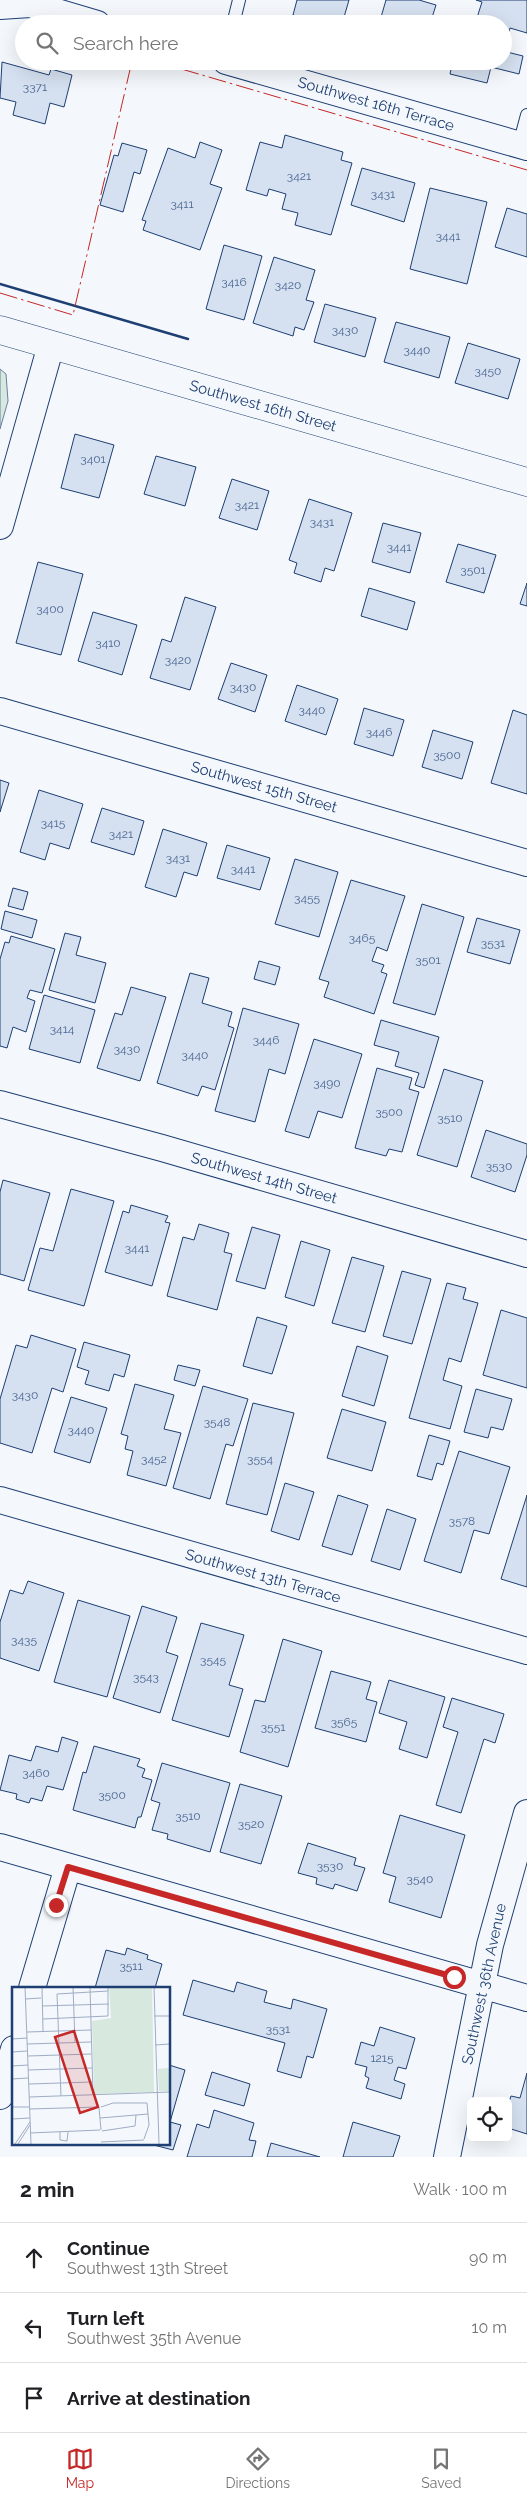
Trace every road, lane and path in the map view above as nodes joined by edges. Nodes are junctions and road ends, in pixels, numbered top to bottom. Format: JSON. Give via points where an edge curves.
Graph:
{"nodes":[{"id":1,"x":239,"y":0,"type":"edge"},
{"id":2,"x":28,"y":2,"type":"edge"},
{"id":3,"x":0,"y":6,"type":"edge"},
{"id":4,"x":69,"y":15,"type":"edge"},
{"id":5,"x":236,"y":15,"type":"edge"},
{"id":6,"x":257,"y":70,"type":"edge"},
{"id":7,"x":527,"y":115,"type":"edge"},
{"id":8,"x":523,"y":146,"type":"edge"},
{"id":9,"x":0,"y":330,"type":"edge"},
{"id":10,"x":51,"y":345,"type":"junction"},
{"id":11,"x":527,"y":482,"type":"edge"},
{"id":12,"x":0,"y":526,"type":"edge"},
{"id":13,"x":0,"y":711,"type":"edge"},
{"id":14,"x":527,"y":863,"type":"edge"},
{"id":15,"x":0,"y":1104,"type":"edge"},
{"id":16,"x":527,"y":1254,"type":"edge"},
{"id":17,"x":0,"y":1500,"type":"edge"},
{"id":18,"x":527,"y":1651,"type":"edge"},
{"id":19,"x":527,"y":1813,"type":"edge"},
{"id":20,"x":0,"y":1847,"type":"edge"},
{"id":21,"x":68,"y":1867,"type":"junction"},
{"id":22,"x":482,"y":1985,"type":"junction"},
{"id":23,"x":32,"y":1987,"type":"edge"},
{"id":24,"x":527,"y":1998,"type":"edge"},
{"id":25,"x":12,"y":2056,"type":"edge"},
{"id":26,"x":0,"y":2096,"type":"edge"},
{"id":27,"x":447,"y":2157,"type":"edge"}],
"edges":[{"from":1,"to":5,"type":"lane"},
{"from":2,"to":3,"type":"street"},
{"from":2,"to":4,"type":"street"},
{"from":6,"to":8,"type":"street","name":"Southwest 16th Terrace"},
{"from":7,"to":8,"type":"lane"},
{"from":9,"to":10,"type":"street","name":"Southwest 16th Street"},
{"from":10,"to":11,"type":"street","name":"Southwest 16th Street"},
{"from":10,"to":12,"type":"street"},
{"from":13,"to":14,"type":"street","name":"Southwest 15th Street"},
{"from":15,"to":16,"type":"street","name":"Southwest 14th Street"},
{"from":17,"to":18,"type":"street","name":"Southwest 13th Terrace"},
{"from":19,"to":22,"type":"street","name":"Southwest 36th Avenue","via":[[499,1908]]},
{"from":20,"to":21,"type":"street"},
{"from":21,"to":22,"type":"street"},
{"from":21,"to":23,"type":"street"},
{"from":22,"to":24,"type":"street"},
{"from":22,"to":27,"type":"street","name":"Southwest 36th Avenue"},
{"from":25,"to":26,"type":"street"}]}
